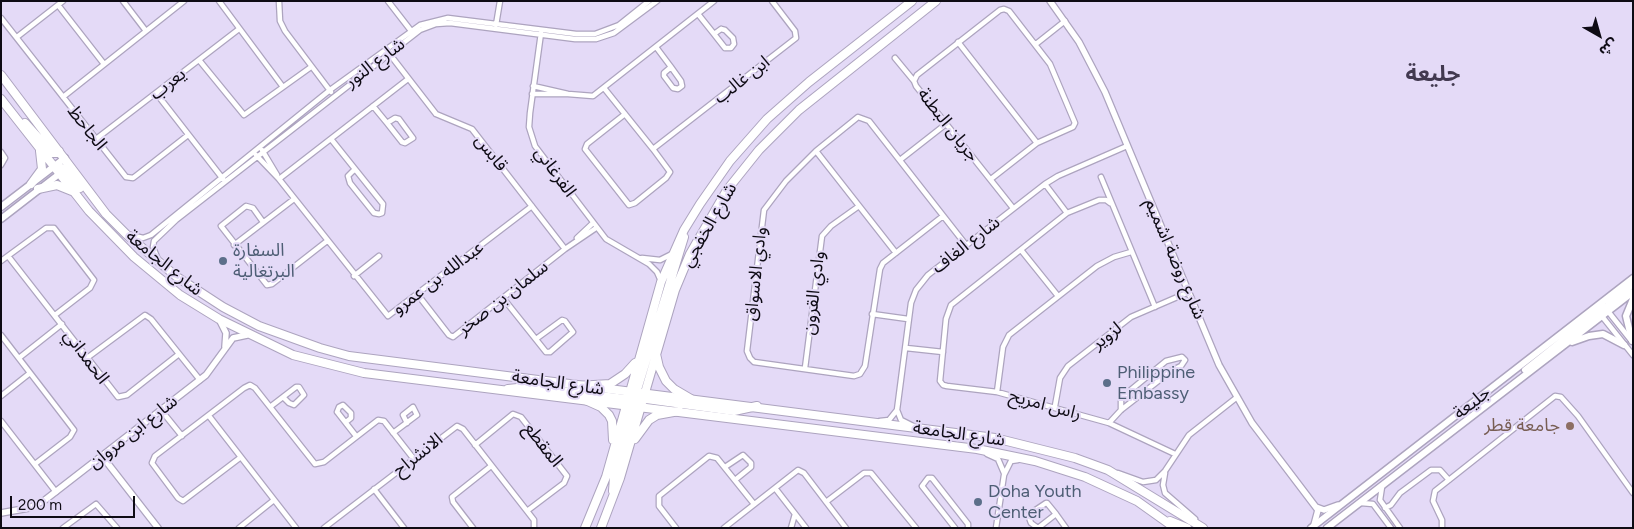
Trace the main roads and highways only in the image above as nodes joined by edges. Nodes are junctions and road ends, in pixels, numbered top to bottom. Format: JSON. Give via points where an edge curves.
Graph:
{"nodes":[{"id":1,"x":912,"y":1,"type":"edge"},
{"id":2,"x":936,"y":1,"type":"edge"},
{"id":3,"x":1,"y":75,"type":"edge"},
{"id":4,"x":1,"y":99,"type":"edge"},
{"id":5,"x":15,"y":116,"type":"junction"},
{"id":6,"x":38,"y":145,"type":"junction"},
{"id":7,"x":59,"y":151,"type":"junction"},
{"id":8,"x":63,"y":166,"type":"junction"},
{"id":9,"x":31,"y":184,"type":"junction"},
{"id":10,"x":38,"y":189,"type":"junction"},
{"id":11,"x":75,"y":192,"type":"junction"},
{"id":12,"x":1,"y":207,"type":"edge"},
{"id":13,"x":1,"y":219,"type":"edge"},
{"id":14,"x":684,"y":230,"type":"junction"},
{"id":15,"x":1633,"y":278,"type":"edge"},
{"id":16,"x":1633,"y":284,"type":"edge"},
{"id":17,"x":1633,"y":292,"type":"edge"},
{"id":18,"x":1633,"y":299,"type":"edge"},
{"id":19,"x":1605,"y":307,"type":"junction"},
{"id":20,"x":1598,"y":312,"type":"junction"},
{"id":21,"x":1632,"y":342,"type":"edge"},
{"id":22,"x":1624,"y":345,"type":"road end"},
{"id":23,"x":1564,"y":346,"type":"junction"},
{"id":24,"x":656,"y":351,"type":"junction"},
{"id":25,"x":639,"y":357,"type":"junction"},
{"id":26,"x":1523,"y":378,"type":"junction"},
{"id":27,"x":577,"y":386,"type":"junction"},
{"id":28,"x":508,"y":389,"type":"junction"},
{"id":29,"x":581,"y":398,"type":"junction"},
{"id":30,"x":635,"y":399,"type":"junction"},
{"id":31,"x":692,"y":399,"type":"junction"},
{"id":32,"x":757,"y":406,"type":"junction"},
{"id":33,"x":679,"y":411,"type":"junction"},
{"id":34,"x":630,"y":444,"type":"junction"},
{"id":35,"x":613,"y":452,"type":"junction"},
{"id":36,"x":614,"y":495,"type":"junction"},
{"id":37,"x":1161,"y":517,"type":"junction"},
{"id":38,"x":1312,"y":526,"type":"edge"},
{"id":39,"x":1202,"y":527,"type":"edge"},
{"id":40,"x":585,"y":528,"type":"edge"},
{"id":41,"x":601,"y":528,"type":"edge"},
{"id":42,"x":1175,"y":528,"type":"edge"},
{"id":43,"x":1187,"y":528,"type":"edge"},
{"id":44,"x":1327,"y":528,"type":"edge"}],
"edges":[{"from":1,"to":14,"type":"main road","name":"شارع الخفجي","via":[[767,119],[730,161]]},
{"from":2,"to":24,"type":"main road","name":"شارع الخفجي","via":[[799,110],[741,171],[717,205],[690,254]]},
{"from":3,"to":7,"type":"main road","name":"شارع الجامعة"},
{"from":4,"to":5,"type":"main road","name":"شارع الجامعة"},
{"from":5,"to":6,"type":"main road","name":"شارع الجامعة"},
{"from":5,"to":7,"type":"main road","via":[[26,123],[52,153]]},
{"from":6,"to":8,"type":"main road","name":"شارع الجامعة"},
{"from":6,"to":9,"type":"main road","via":[[43,163]]},
{"from":7,"to":8,"type":"main road","name":"شارع الجامعة"},
{"from":8,"to":9,"type":"main road"},
{"from":8,"to":10,"type":"main road"},
{"from":8,"to":11,"type":"main road","name":"شارع الجامعة"},
{"from":8,"to":27,"type":"main road","name":"شارع الجامعة","via":[[120,228],[159,263],[237,316],[326,350],[375,360]]},
{"from":9,"to":12,"type":"main road"},
{"from":10,"to":11,"type":"main road","via":[[57,185]]},
{"from":10,"to":13,"type":"main road"},
{"from":11,"to":28,"type":"main road","name":"شارع الجامعة","via":[[101,225],[134,258],[180,295],[247,335],[293,354],[364,373]]},
{"from":14,"to":25,"type":"main road","name":"شارع الخفجي","via":[[661,282]]},
{"from":14,"to":30,"type":"main road","via":[[679,257],[659,310]]},
{"from":15,"to":19,"type":"main road","name":"جليعة"},
{"from":16,"to":19,"type":"main road"},
{"from":17,"to":19,"type":"main road","name":"جليعة"},
{"from":18,"to":21,"type":"main road","via":[[1626,316]]},
{"from":19,"to":20,"type":"main road"},
{"from":19,"to":20,"type":"main road","name":"جليعة"},
{"from":20,"to":23,"type":"main road","name":"جليعة"},
{"from":20,"to":26,"type":"main road","via":[[1526,370]]},
{"from":20,"to":38,"type":"main road","name":"جليعة"},
{"from":22,"to":23,"type":"main road","via":[[1603,334]]},
{"from":23,"to":26,"type":"main road","name":"جليعة"},
{"from":24,"to":30,"type":"main road","name":"شارع الخفجي"},
{"from":24,"to":31,"type":"main road","via":[[666,381]]},
{"from":25,"to":27,"type":"main road","via":[[629,371],[614,382]]},
{"from":25,"to":30,"type":"main road","name":"شارع الخفجي"},
{"from":26,"to":44,"type":"main road","name":"جليعة"},
{"from":27,"to":30,"type":"main road","name":"شارع الجامعة"},
{"from":28,"to":29,"type":"main road","name":"شارع الجامعة"},
{"from":28,"to":30,"type":"main road","via":[[527,387]]},
{"from":29,"to":30,"type":"main road","name":"شارع الجامعة"},
{"from":29,"to":35,"type":"main road","via":[[601,407],[609,415],[613,428]]},
{"from":30,"to":31,"type":"main road","name":"شارع الجامعة"},
{"from":30,"to":32,"type":"main road","via":[[734,411]]},
{"from":30,"to":33,"type":"main road","name":"شارع الجامعة"},
{"from":30,"to":34,"type":"main road","name":"شارع الخفجي"},
{"from":30,"to":35,"type":"main road","name":"شارع الخفجي"},
{"from":30,"to":36,"type":"main road","via":[[614,477]]},
{"from":31,"to":32,"type":"main road","name":"شارع الجامعة"},
{"from":32,"to":39,"type":"main road","name":"شارع الجامعة","via":[[1020,443],[1075,458],[1113,473]]},
{"from":33,"to":34,"type":"main road","via":[[649,420]]},
{"from":33,"to":37,"type":"main road","name":"شارع الجامعة","via":[[977,449],[1035,461],[1085,477],[1137,501]]},
{"from":34,"to":36,"type":"main road","name":"شارع الخفجي"},
{"from":35,"to":40,"type":"main road","name":"شارع الخفجي"},
{"from":36,"to":41,"type":"main road","name":"شارع الخفجي"},
{"from":37,"to":42,"type":"main road","name":"شارع الجامعة"},
{"from":37,"to":43,"type":"main road"}]}
